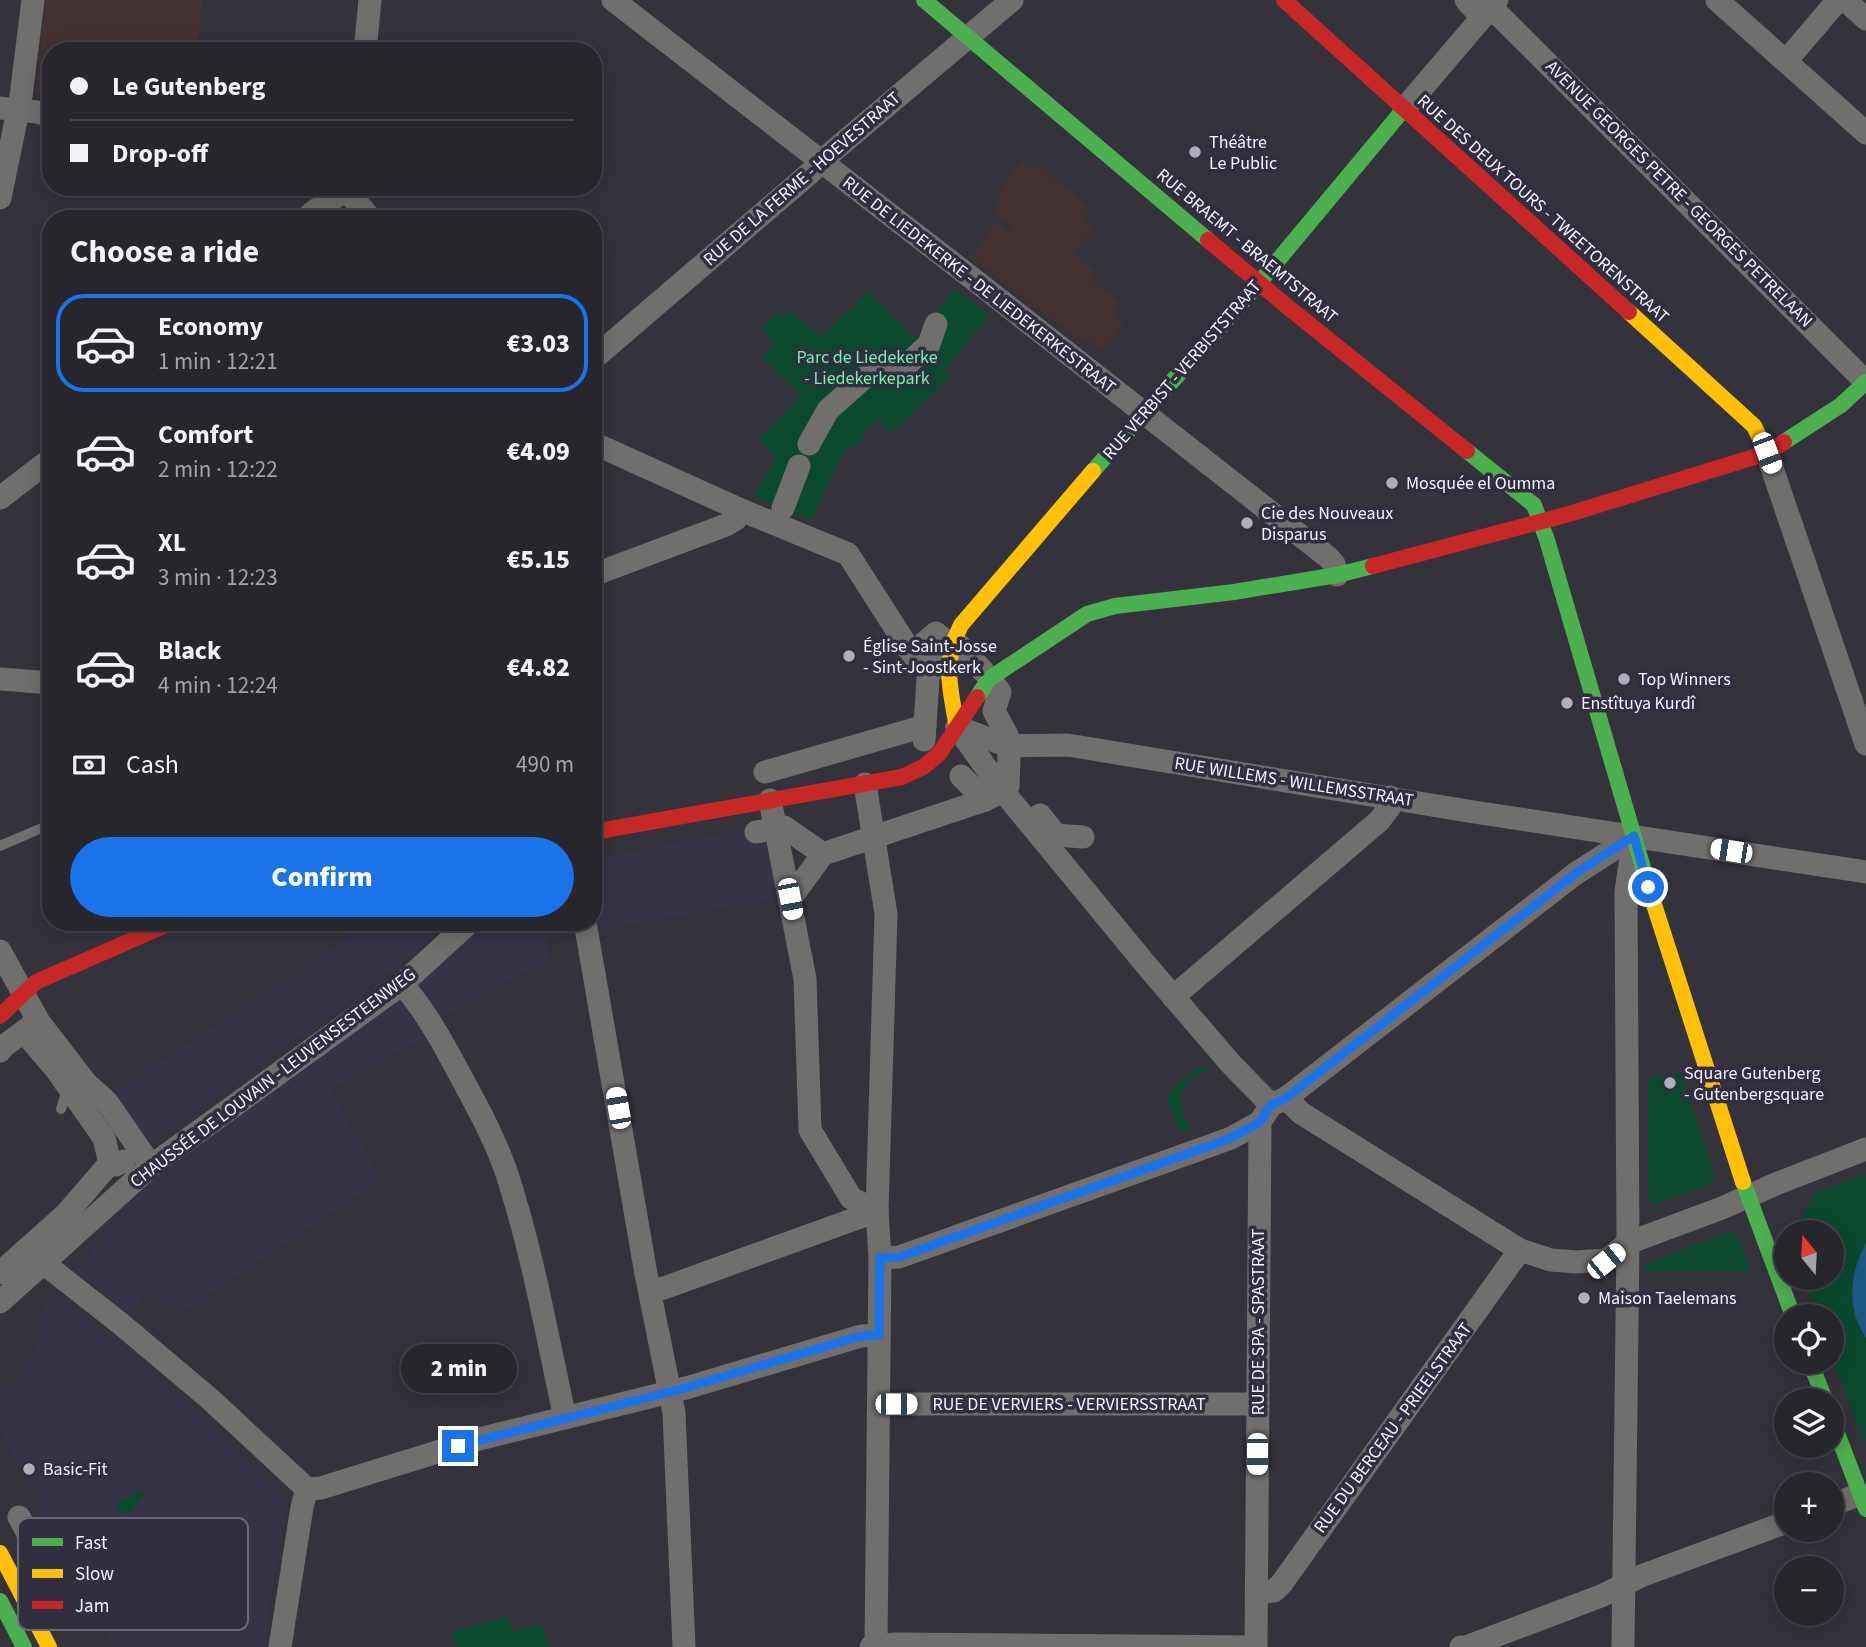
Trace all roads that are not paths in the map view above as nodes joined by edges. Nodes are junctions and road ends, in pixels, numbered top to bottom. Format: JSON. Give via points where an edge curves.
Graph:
{"nodes":[{"id":1,"x":33,"y":0,"type":"edge"},
{"id":2,"x":370,"y":0,"type":"edge"},
{"id":3,"x":613,"y":0,"type":"edge"},
{"id":4,"x":924,"y":0,"type":"edge"},
{"id":5,"x":1012,"y":0,"type":"edge"},
{"id":6,"x":1284,"y":0,"type":"edge"},
{"id":7,"x":1466,"y":0,"type":"edge"},
{"id":8,"x":1717,"y":0,"type":"edge"},
{"id":9,"x":1838,"y":0,"type":"edge"},
{"id":10,"x":1845,"y":0,"type":"edge"},
{"id":11,"x":1490,"y":8,"type":"edge"},
{"id":12,"x":1866,"y":19,"type":"edge"},
{"id":13,"x":968,"y":37,"type":"junction"},
{"id":14,"x":366,"y":42,"type":"edge"},
{"id":15,"x":1786,"y":61,"type":"junction"},
{"id":16,"x":9,"y":109,"type":"edge"},
{"id":17,"x":1404,"y":109,"type":"junction"},
{"id":18,"x":42,"y":114,"type":"edge"},
{"id":19,"x":1866,"y":133,"type":"edge"},
{"id":20,"x":821,"y":162,"type":"junction"},
{"id":21,"x":333,"y":196,"type":"edge"},
{"id":22,"x":350,"y":196,"type":"edge"},
{"id":23,"x":0,"y":198,"type":"edge"},
{"id":24,"x":316,"y":210,"type":"edge"},
{"id":25,"x":363,"y":210,"type":"edge"},
{"id":26,"x":1259,"y":283,"type":"junction"},
{"id":27,"x":936,"y":324,"type":"dead end"},
{"id":28,"x":602,"y":351,"type":"edge"},
{"id":29,"x":1866,"y":382,"type":"edge"},
{"id":30,"x":1143,"y":413,"type":"junction"},
{"id":31,"x":809,"y":444,"type":"dead end"},
{"id":32,"x":602,"y":447,"type":"edge"},
{"id":33,"x":1767,"y":453,"type":"junction"},
{"id":34,"x":42,"y":466,"type":"edge"},
{"id":35,"x":799,"y":466,"type":"dead end"},
{"id":36,"x":0,"y":498,"type":"edge"},
{"id":37,"x":783,"y":508,"type":"dead end"},
{"id":38,"x":741,"y":510,"type":"junction"},
{"id":39,"x":1541,"y":522,"type":"junction"},
{"id":40,"x":602,"y":572,"type":"edge"},
{"id":41,"x":1337,"y":575,"type":"junction"},
{"id":42,"x":943,"y":645,"type":"dead end"},
{"id":43,"x":938,"y":674,"type":"junction"},
{"id":44,"x":0,"y":679,"type":"edge"},
{"id":45,"x":42,"y":682,"type":"edge"},
{"id":46,"x":957,"y":727,"type":"junction"},
{"id":47,"x":1866,"y":744,"type":"edge"},
{"id":48,"x":765,"y":772,"type":"dead end"},
{"id":49,"x":961,"y":776,"type":"dead end"},
{"id":50,"x":1002,"y":777,"type":"junction"},
{"id":51,"x":865,"y":784,"type":"junction"},
{"id":52,"x":1390,"y":797,"type":"junction"},
{"id":53,"x":770,"y":800,"type":"junction"},
{"id":54,"x":42,"y":828,"type":"edge"},
{"id":55,"x":602,"y":830,"type":"edge"},
{"id":56,"x":766,"y":830,"type":"junction"},
{"id":57,"x":1634,"y":836,"type":"junction"},
{"id":58,"x":874,"y":837,"type":"junction"},
{"id":59,"x":1083,"y":837,"type":"dead end"},
{"id":60,"x":0,"y":846,"type":"edge"},
{"id":61,"x":822,"y":854,"type":"junction"},
{"id":62,"x":1866,"y":872,"type":"edge"},
{"id":63,"x":790,"y":899,"type":"junction"},
{"id":64,"x":152,"y":931,"type":"edge"},
{"id":65,"x":460,"y":931,"type":"edge"},
{"id":66,"x":587,"y":931,"type":"edge"},
{"id":67,"x":1662,"y":931,"type":"junction"},
{"id":68,"x":1626,"y":937,"type":"junction"},
{"id":69,"x":0,"y":951,"type":"edge"},
{"id":70,"x":402,"y":984,"type":"junction"},
{"id":71,"x":23,"y":993,"type":"junction"},
{"id":72,"x":1173,"y":998,"type":"junction"},
{"id":73,"x":0,"y":1016,"type":"edge"},
{"id":74,"x":0,"y":1051,"type":"edge"},
{"id":75,"x":76,"y":1079,"type":"junction"},
{"id":76,"x":1273,"y":1108,"type":"junction"},
{"id":77,"x":61,"y":1109,"type":"dead end"},
{"id":78,"x":1866,"y":1149,"type":"edge"},
{"id":79,"x":151,"y":1166,"type":"junction"},
{"id":80,"x":1748,"y":1196,"type":"junction"},
{"id":81,"x":877,"y":1211,"type":"junction"},
{"id":82,"x":1628,"y":1243,"type":"junction"},
{"id":83,"x":1520,"y":1250,"type":"junction"},
{"id":84,"x":880,"y":1258,"type":"junction"},
{"id":85,"x":45,"y":1262,"type":"junction"},
{"id":86,"x":0,"y":1272,"type":"edge"},
{"id":87,"x":651,"y":1291,"type":"junction"},
{"id":88,"x":0,"y":1302,"type":"edge"},
{"id":89,"x":1788,"y":1304,"type":"edge"},
{"id":90,"x":879,"y":1335,"type":"junction"},
{"id":91,"x":669,"y":1392,"type":"junction"},
{"id":92,"x":880,"y":1404,"type":"junction"},
{"id":93,"x":1258,"y":1404,"type":"junction"},
{"id":94,"x":565,"y":1418,"type":"junction"},
{"id":95,"x":1844,"y":1452,"type":"edge"},
{"id":96,"x":307,"y":1489,"type":"junction"},
{"id":97,"x":1863,"y":1502,"type":"edge"},
{"id":98,"x":1844,"y":1504,"type":"edge"},
{"id":99,"x":1774,"y":1527,"type":"edge"},
{"id":100,"x":0,"y":1544,"type":"edge"},
{"id":101,"x":18,"y":1546,"type":"edge"},
{"id":102,"x":0,"y":1553,"type":"edge"},
{"id":103,"x":1623,"y":1585,"type":"junction"},
{"id":104,"x":1257,"y":1592,"type":"junction"},
{"id":105,"x":18,"y":1596,"type":"edge"},
{"id":106,"x":0,"y":1601,"type":"edge"},
{"id":107,"x":18,"y":1621,"type":"edge"},
{"id":108,"x":26,"y":1630,"type":"edge"},
{"id":109,"x":38,"y":1643,"type":"edge"},
{"id":110,"x":874,"y":1646,"type":"edge"},
{"id":111,"x":280,"y":1647,"type":"edge"},
{"id":112,"x":684,"y":1647,"type":"edge"},
{"id":113,"x":1255,"y":1647,"type":"edge"},
{"id":114,"x":1461,"y":1647,"type":"edge"},
{"id":115,"x":1623,"y":1647,"type":"edge"}],
"edges":[{"from":1,"to":16,"type":"street","via":[[21,96]]},
{"from":2,"to":14,"type":"street"},
{"from":3,"to":20,"type":"street","name":"RUE DE LIEDEKERKE - DE LIEDEKERKESTRAAT"},
{"from":4,"to":13,"type":"main road","name":"RUE BRAEMT - BRAEMTSTRAAT"},
{"from":5,"to":13,"type":"street","name":"RUE DE LA FERME - HOEVESTRAAT"},
{"from":6,"to":17,"type":"main road","name":"RUE DES DEUX TOURS - TWEETORENSTRAAT"},
{"from":7,"to":11,"type":"street","name":"AVENUE GEORGES PETRE - GEORGES PETRELAAN"},
{"from":8,"to":15,"type":"street"},
{"from":9,"to":15,"type":"street"},
{"from":10,"to":12,"type":"street"},
{"from":11,"to":17,"type":"street","name":"RUE VERBIST - VERBISTSTRAAT"},
{"from":11,"to":29,"type":"street","name":"AVENUE GEORGES PETRE - GEORGES PETRELAAN"},
{"from":13,"to":20,"type":"street","name":"RUE DE LA FERME - HOEVESTRAAT"},
{"from":13,"to":26,"type":"main road","name":"RUE BRAEMT - BRAEMTSTRAAT"},
{"from":15,"to":19,"type":"street"},
{"from":16,"to":18,"type":"street"},
{"from":16,"to":23,"type":"street"},
{"from":17,"to":26,"type":"main road","name":"RUE VERBIST - VERBISTSTRAAT"},
{"from":17,"to":33,"type":"main road","name":"RUE DES DEUX TOURS - TWEETORENSTRAAT","via":[[1754,426]]},
{"from":20,"to":28,"type":"street","name":"RUE DE LA FERME - HOEVESTRAAT"},
{"from":20,"to":30,"type":"street","name":"RUE DE LIEDEKERKE - DE LIEDEKERKESTRAAT"},
{"from":21,"to":24,"type":"street"},
{"from":22,"to":25,"type":"street"},
{"from":26,"to":30,"type":"main road","name":"RUE VERBIST - VERBISTSTRAAT"},
{"from":26,"to":39,"type":"main road","name":"RUE BRAEMT - BRAEMTSTRAAT","via":[[1520,492],[1534,505]]},
{"from":27,"to":31,"type":"street","via":[[929,344],[908,364],[865,377],[828,410]]},
{"from":29,"to":33,"type":"main road","via":[[1841,405]]},
{"from":30,"to":41,"type":"street","name":"RUE DE LIEDEKERKE - DE LIEDEKERKESTRAAT","via":[[1329,558]]},
{"from":30,"to":43,"type":"main road","name":"RUE VERBIST - VERBISTSTRAAT","via":[[961,625]]},
{"from":32,"to":38,"type":"street"},
{"from":33,"to":39,"type":"main road"},
{"from":33,"to":47,"type":"street"},
{"from":34,"to":36,"type":"street"},
{"from":35,"to":37,"type":"street"},
{"from":38,"to":40,"type":"street","via":[[726,525]]},
{"from":38,"to":43,"type":"street","via":[[848,554],[912,654]]},
{"from":39,"to":41,"type":"main road"},
{"from":39,"to":57,"type":"main road","name":"RUE BRAEMT - BRAEMTSTRAAT"},
{"from":41,"to":46,"type":"main road","via":[[1115,606],[1087,614],[989,679]]},
{"from":42,"to":50,"type":"street","via":[[1000,692],[994,711]]},
{"from":43,"to":46,"type":"main road","name":"RUE VERBIST - VERBISTSTRAAT"},
{"from":43,"to":48,"type":"street","via":[[924,733]]},
{"from":44,"to":45,"type":"street"},
{"from":46,"to":50,"type":"street"},
{"from":46,"to":51,"type":"main road","via":[[939,754],[923,767],[902,777]]},
{"from":46,"to":52,"type":"street","name":"RUE WILLEMS - WILLEMSSTRAAT","via":[[1007,746],[1068,745]]},
{"from":49,"to":50,"type":"street"},
{"from":50,"to":58,"type":"street"},
{"from":50,"to":59,"type":"street","via":[[1056,835]]},
{"from":50,"to":72,"type":"street"},
{"from":51,"to":53,"type":"main road"},
{"from":51,"to":58,"type":"street"},
{"from":52,"to":57,"type":"street","name":"RUE WILLEMS - WILLEMSSTRAAT"},
{"from":52,"to":72,"type":"street","via":[[1389,808],[1379,821]]},
{"from":53,"to":55,"type":"main road"},
{"from":53,"to":56,"type":"street"},
{"from":54,"to":60,"type":"lane"},
{"from":56,"to":61,"type":"street","via":[[784,828]]},
{"from":56,"to":63,"type":"street"},
{"from":57,"to":62,"type":"street","name":"RUE WILLEMS - WILLEMSSTRAAT"},
{"from":57,"to":67,"type":"main road"},
{"from":57,"to":68,"type":"street","via":[[1626,891]]},
{"from":57,"to":76,"type":"street","via":[[1579,871]]},
{"from":58,"to":61,"type":"street"},
{"from":58,"to":81,"type":"street","via":[[886,914]]},
{"from":61,"to":63,"type":"street"},
{"from":63,"to":81,"type":"street","via":[[805,979],[810,1130],[851,1198]]},
{"from":64,"to":71,"type":"main road","via":[[36,982]]},
{"from":65,"to":70,"type":"street","name":"CHAUSSÉE DE LOUVAIN - LEUVENSESTEENWEG"},
{"from":66,"to":87,"type":"street"},
{"from":67,"to":68,"type":"street"},
{"from":67,"to":80,"type":"main road"},
{"from":68,"to":82,"type":"street"},
{"from":69,"to":71,"type":"street"},
{"from":70,"to":79,"type":"street","name":"CHAUSSÉE DE LOUVAIN - LEUVENSESTEENWEG"},
{"from":70,"to":94,"type":"street","via":[[448,1053],[506,1173],[532,1263]]},
{"from":71,"to":73,"type":"main road"},
{"from":71,"to":75,"type":"street"},
{"from":72,"to":76,"type":"street"},
{"from":74,"to":75,"type":"street","via":[[28,1029],[55,1068]]},
{"from":75,"to":77,"type":"lane"},
{"from":75,"to":79,"type":"street","via":[[107,1102]]},
{"from":75,"to":86,"type":"street","via":[[118,1166]]},
{"from":76,"to":83,"type":"street","via":[[1301,1113]]},
{"from":76,"to":84,"type":"street","via":[[1231,1138],[899,1257]]},
{"from":76,"to":93,"type":"street","name":"RUE DE SPA - SPASTRAAT"},
{"from":78,"to":80,"type":"street"},
{"from":79,"to":85,"type":"street","name":"CHAUSSÉE DE LOUVAIN - LEUVENSESTEENWEG"},
{"from":80,"to":82,"type":"street"},
{"from":80,"to":89,"type":"main road"},
{"from":81,"to":84,"type":"street"},
{"from":81,"to":87,"type":"street"},
{"from":82,"to":83,"type":"street","via":[[1606,1261],[1551,1260]]},
{"from":82,"to":103,"type":"street"},
{"from":83,"to":104,"type":"street","name":"RUE DU BERCEAU - PRIEELSTRAAT","via":[[1283,1583],[1275,1591]]},
{"from":84,"to":90,"type":"street"},
{"from":85,"to":88,"type":"street","name":"CHAUSSÉE DE LOUVAIN - LEUVENSESTEENWEG"},
{"from":85,"to":96,"type":"street","via":[[211,1399]]},
{"from":87,"to":91,"type":"street"},
{"from":90,"to":91,"type":"street","via":[[861,1336]]},
{"from":90,"to":92,"type":"street"},
{"from":91,"to":94,"type":"street"},
{"from":91,"to":112,"type":"street","via":[[674,1413]]},
{"from":92,"to":93,"type":"street","name":"RUE DE VERVIERS - VERVIERSSTRAAT"},
{"from":92,"to":110,"type":"street"},
{"from":93,"to":104,"type":"street","name":"RUE DE SPA - SPASTRAAT"},
{"from":94,"to":96,"type":"street"},
{"from":95,"to":97,"type":"main road"},
{"from":96,"to":111,"type":"street"},
{"from":97,"to":98,"type":"street"},
{"from":99,"to":103,"type":"street"},
{"from":100,"to":101,"type":"street"},
{"from":102,"to":105,"type":"main road"},
{"from":103,"to":114,"type":"street"},
{"from":103,"to":115,"type":"street"},
{"from":104,"to":113,"type":"street","name":"RUE DE SPA - SPASTRAAT"},
{"from":106,"to":107,"type":"main road"},
{"from":108,"to":109,"type":"main road"},
{"from":110,"to":113,"type":"street"}]}
